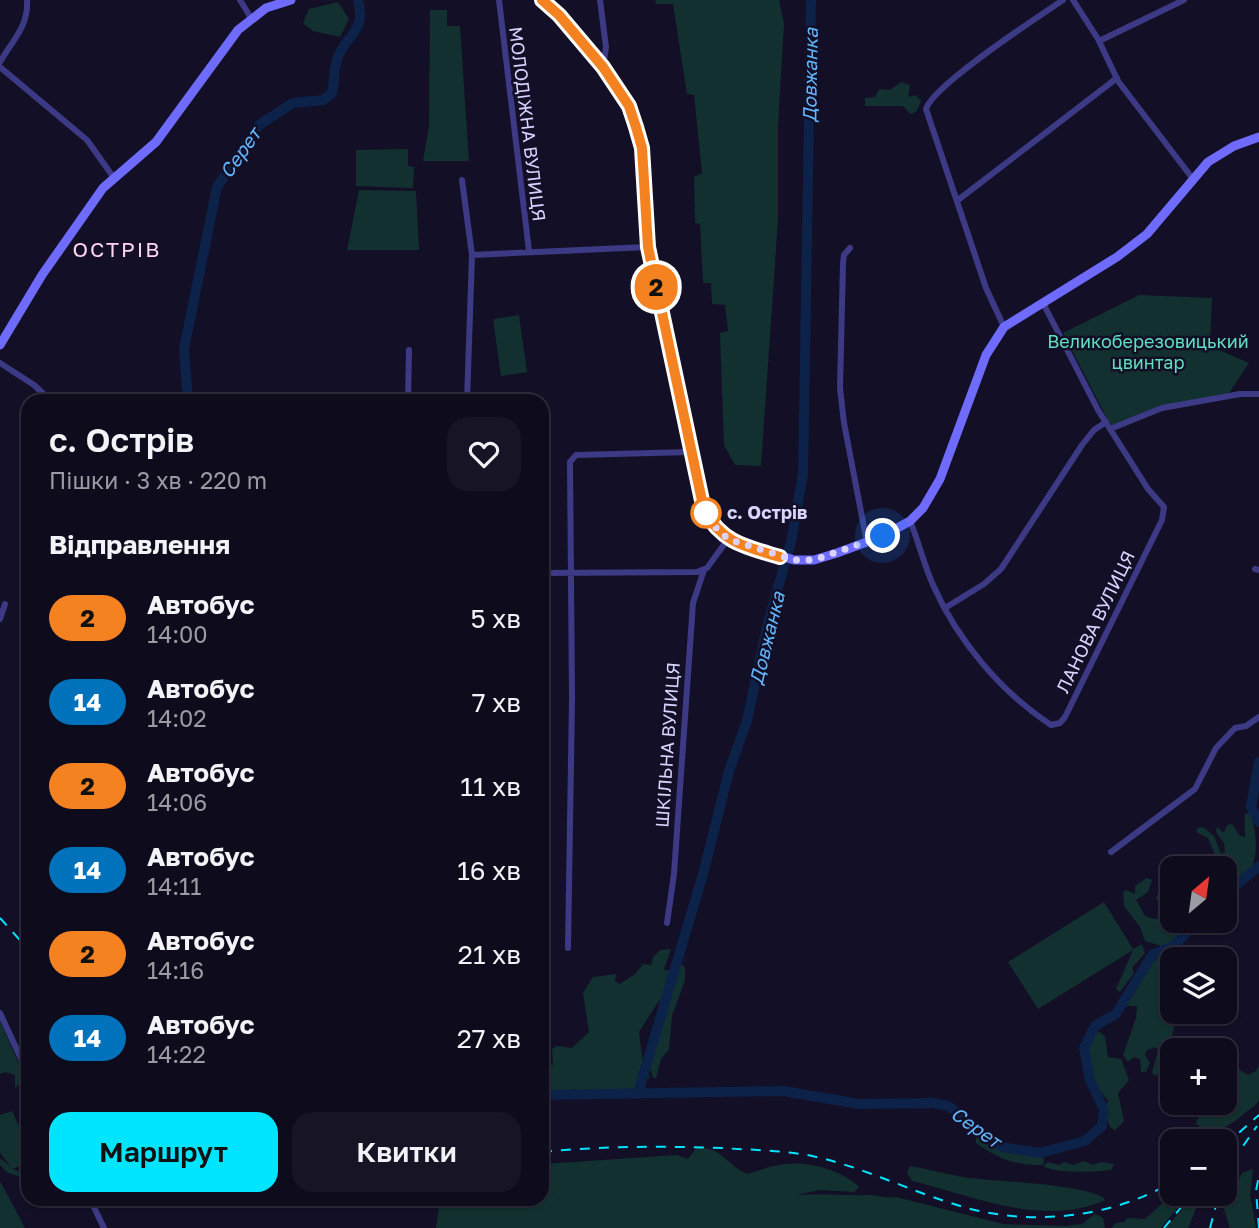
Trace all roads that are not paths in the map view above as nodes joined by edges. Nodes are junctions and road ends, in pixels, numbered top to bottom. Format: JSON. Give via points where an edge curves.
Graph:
{"nodes":[{"id":1,"x":27,"y":0,"type":"edge"},
{"id":2,"x":240,"y":0,"type":"edge"},
{"id":3,"x":291,"y":0,"type":"edge"},
{"id":4,"x":499,"y":0,"type":"edge"},
{"id":5,"x":542,"y":0,"type":"edge"},
{"id":6,"x":600,"y":0,"type":"edge"},
{"id":7,"x":1063,"y":0,"type":"edge"},
{"id":8,"x":1073,"y":0,"type":"edge"},
{"id":9,"x":1184,"y":0,"type":"edge"},
{"id":10,"x":266,"y":4,"type":"edge"},
{"id":11,"x":251,"y":18,"type":"junction"},
{"id":12,"x":1099,"y":41,"type":"junction"},
{"id":13,"x":0,"y":62,"type":"edge"},
{"id":14,"x":0,"y":67,"type":"edge"},
{"id":15,"x":603,"y":67,"type":"junction"},
{"id":16,"x":1117,"y":78,"type":"junction"},
{"id":17,"x":1259,"y":136,"type":"edge"},
{"id":18,"x":114,"y":178,"type":"junction"},
{"id":19,"x":1193,"y":179,"type":"junction"},
{"id":20,"x":462,"y":180,"type":"dead end"},
{"id":21,"x":958,"y":200,"type":"junction"},
{"id":22,"x":648,"y":247,"type":"junction"},
{"id":23,"x":850,"y":248,"type":"dead end"},
{"id":24,"x":529,"y":251,"type":"junction"},
{"id":25,"x":472,"y":255,"type":"junction"},
{"id":26,"x":1044,"y":305,"type":"junction"},
{"id":27,"x":1004,"y":327,"type":"junction"},
{"id":28,"x":0,"y":345,"type":"edge"},
{"id":29,"x":409,"y":350,"type":"dead end"},
{"id":30,"x":0,"y":363,"type":"edge"},
{"id":31,"x":44,"y":394,"type":"edge"},
{"id":32,"x":408,"y":394,"type":"edge"},
{"id":33,"x":467,"y":394,"type":"edge"},
{"id":34,"x":1259,"y":394,"type":"edge"},
{"id":35,"x":1108,"y":426,"type":"junction"},
{"id":36,"x":691,"y":452,"type":"junction"},
{"id":37,"x":910,"y":521,"type":"junction"},
{"id":38,"x":728,"y":539,"type":"junction"},
{"id":39,"x":867,"y":543,"type":"junction"},
{"id":40,"x":704,"y":570,"type":"junction"},
{"id":41,"x":571,"y":572,"type":"junction"},
{"id":42,"x":549,"y":573,"type":"edge"},
{"id":43,"x":5,"y":604,"type":"dead end"},
{"id":44,"x":944,"y":608,"type":"junction"},
{"id":45,"x":0,"y":619,"type":"edge"},
{"id":46,"x":1259,"y":717,"type":"edge"},
{"id":47,"x":1111,"y":852,"type":"dead end"},
{"id":48,"x":667,"y":923,"type":"dead end"},
{"id":49,"x":568,"y":948,"type":"dead end"},
{"id":50,"x":0,"y":1013,"type":"edge"},
{"id":51,"x":21,"y":1059,"type":"edge"},
{"id":52,"x":93,"y":1206,"type":"edge"},
{"id":53,"x":104,"y":1228,"type":"edge"}],
"edges":[{"from":1,"to":13,"type":"street","via":[[27,17]]},
{"from":2,"to":11,"type":"street"},
{"from":3,"to":10,"type":"street"},
{"from":4,"to":24,"type":"street","name":"МОЛОДІЖНА ВУЛИЦЯ"},
{"from":5,"to":15,"type":"street"},
{"from":6,"to":15,"type":"street","via":[[606,47]]},
{"from":7,"to":21,"type":"street","via":[[927,105]]},
{"from":8,"to":12,"type":"street"},
{"from":9,"to":12,"type":"street"},
{"from":10,"to":11,"type":"street"},
{"from":11,"to":18,"type":"street","via":[[223,48],[156,142]]},
{"from":12,"to":16,"type":"street"},
{"from":14,"to":18,"type":"street","via":[[87,140]]},
{"from":15,"to":22,"type":"street","via":[[629,106],[642,148]]},
{"from":16,"to":19,"type":"street"},
{"from":16,"to":21,"type":"street"},
{"from":17,"to":19,"type":"street","via":[[1219,153]]},
{"from":18,"to":28,"type":"street","via":[[42,275]]},
{"from":19,"to":26,"type":"street","via":[[1139,241]]},
{"from":20,"to":25,"type":"street"},
{"from":21,"to":27,"type":"street","via":[[986,288]]},
{"from":22,"to":24,"type":"street"},
{"from":22,"to":36,"type":"street"},
{"from":23,"to":39,"type":"street","via":[[844,255],[842,276],[840,388]]},
{"from":24,"to":25,"type":"street"},
{"from":25,"to":33,"type":"street"},
{"from":26,"to":27,"type":"street"},
{"from":26,"to":35,"type":"street","name":"ЛАНОВА ВУЛИЦЯ"},
{"from":27,"to":37,"type":"street","via":[[986,355],[940,479]]},
{"from":29,"to":32,"type":"street"},
{"from":30,"to":31,"type":"street"},
{"from":34,"to":35,"type":"street","via":[[1163,408]]},
{"from":35,"to":44,"type":"street","via":[[1094,430],[1082,444],[1001,569]]},
{"from":35,"to":44,"type":"street","name":"ЛАНОВА ВУЛИЦЯ","via":[[1164,507],[1162,520],[1065,717],[1051,725],[1040,717],[982,663]]},
{"from":36,"to":38,"type":"street","via":[[704,510]]},
{"from":36,"to":41,"type":"street","via":[[572,458]]},
{"from":37,"to":39,"type":"street"},
{"from":37,"to":44,"type":"street","name":"ЛАНОВА ВУЛИЦЯ"},
{"from":38,"to":39,"type":"street","via":[[794,560],[814,560]]},
{"from":38,"to":40,"type":"street","name":"ШКІЛЬНА ВУЛИЦЯ"},
{"from":40,"to":41,"type":"street"},
{"from":40,"to":48,"type":"street","name":"ШКІЛЬНА ВУЛИЦЯ","via":[[693,603]]},
{"from":41,"to":42,"type":"street"},
{"from":41,"to":49,"type":"street"},
{"from":43,"to":45,"type":"street"},
{"from":46,"to":47,"type":"street","via":[[1236,728],[1216,747],[1195,789]]},
{"from":50,"to":51,"type":"street"},
{"from":52,"to":53,"type":"street"}]}
